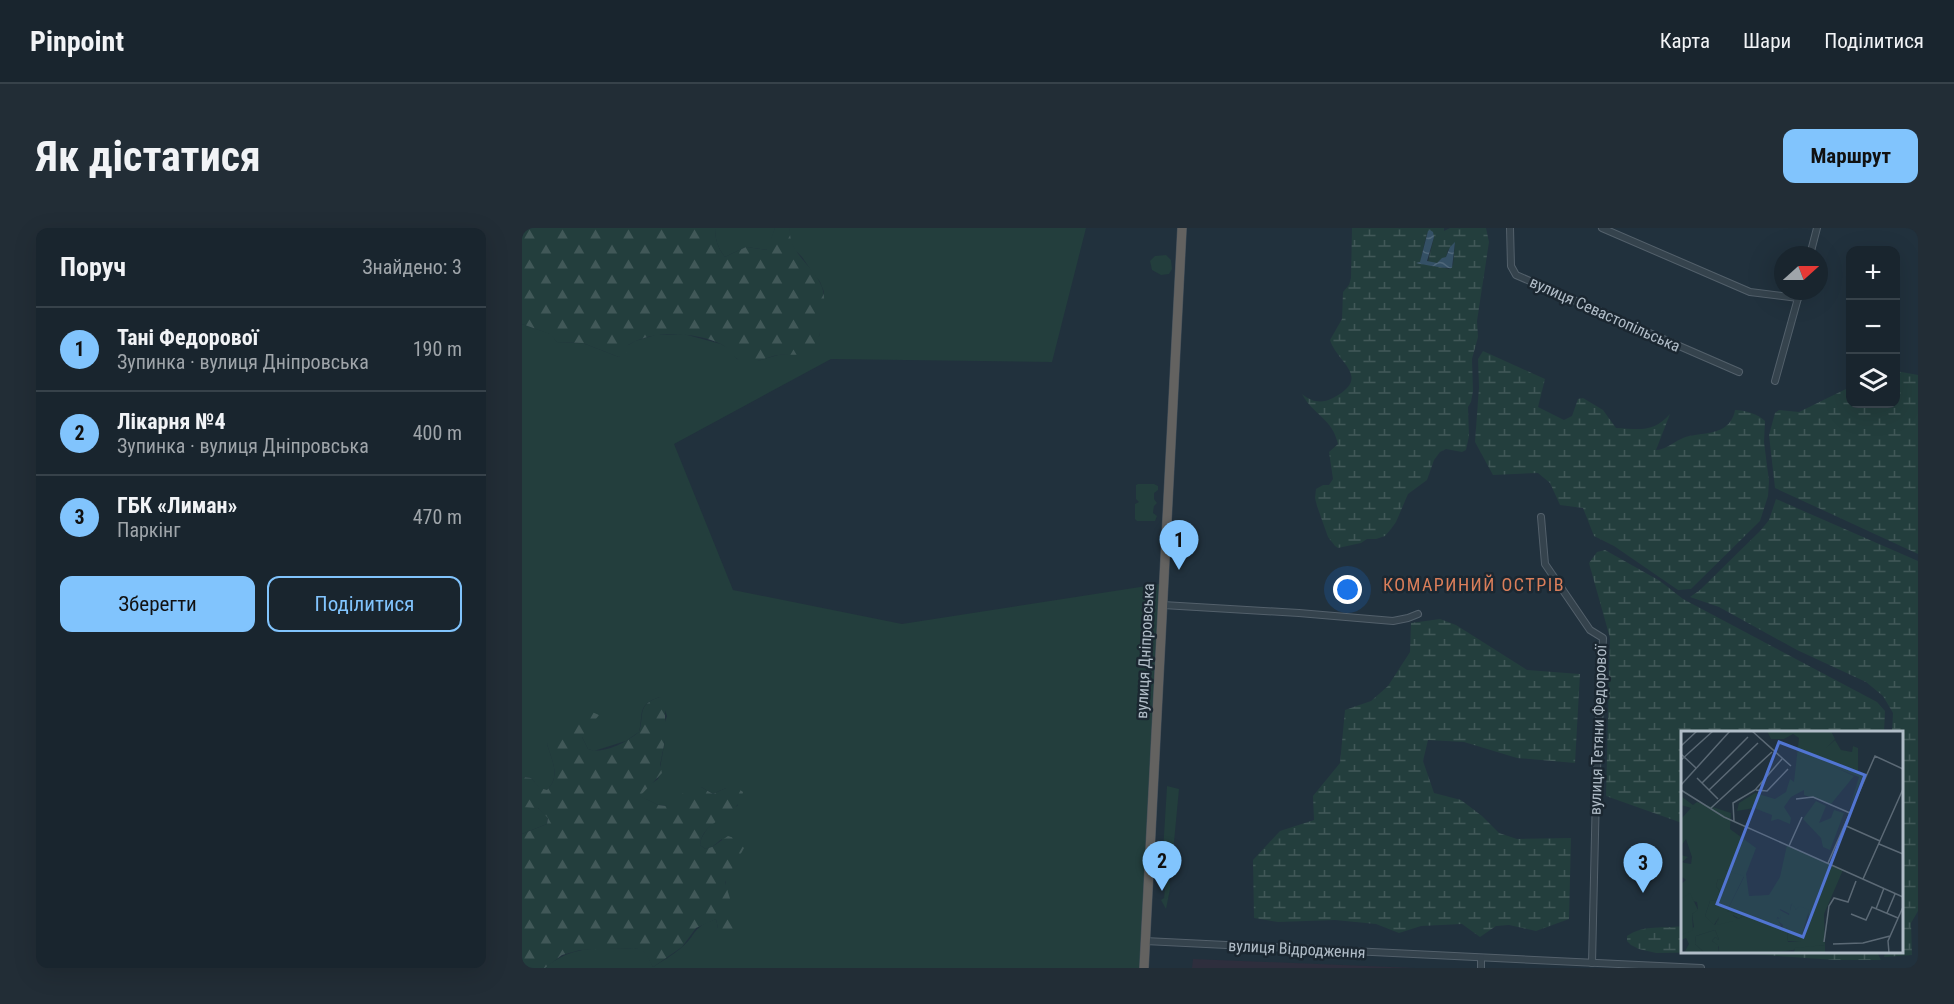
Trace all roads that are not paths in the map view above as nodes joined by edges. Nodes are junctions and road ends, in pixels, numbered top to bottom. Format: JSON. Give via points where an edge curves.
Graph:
{"nodes":[{"id":1,"x":1182,"y":228,"type":"edge"},
{"id":2,"x":1510,"y":228,"type":"edge"},
{"id":3,"x":1602,"y":228,"type":"edge"},
{"id":4,"x":1816,"y":228,"type":"edge"},
{"id":5,"x":1812,"y":246,"type":"edge"},
{"id":6,"x":1774,"y":293,"type":"edge"},
{"id":7,"x":1797,"y":300,"type":"edge"},
{"id":8,"x":1739,"y":372,"type":"dead end"},
{"id":9,"x":1775,"y":381,"type":"dead end"},
{"id":10,"x":1541,"y":517,"type":"dead end"},
{"id":11,"x":1163,"y":605,"type":"junction"},
{"id":12,"x":1418,"y":614,"type":"dead end"},
{"id":13,"x":1145,"y":941,"type":"junction"},
{"id":14,"x":1481,"y":958,"type":"junction"},
{"id":15,"x":1592,"y":963,"type":"junction"},
{"id":16,"x":1144,"y":968,"type":"edge"},
{"id":17,"x":1481,"y":968,"type":"edge"},
{"id":18,"x":1701,"y":968,"type":"edge"}],
"edges":[{"from":1,"to":11,"type":"highway","name":"вулиця Дніпровська"},
{"from":2,"to":8,"type":"street","name":"вулиця Севастопільська","via":[[1511,266],[1516,275]]},
{"from":3,"to":6,"type":"street","via":[[1750,292]]},
{"from":4,"to":5,"type":"street"},
{"from":7,"to":9,"type":"street"},
{"from":10,"to":15,"type":"street","name":"вулиця Тетяни Федорової","via":[[1545,564],[1590,630],[1603,638]]},
{"from":11,"to":12,"type":"street","via":[[1394,621]]},
{"from":11,"to":13,"type":"highway","name":"вулиця Дніпровська"},
{"from":13,"to":14,"type":"street","name":"вулиця Відродження"},
{"from":13,"to":16,"type":"highway","name":"вулиця Дніпровська"},
{"from":14,"to":15,"type":"street","name":"вулиця Відродження"},
{"from":14,"to":17,"type":"street"},
{"from":15,"to":18,"type":"street","name":"вулиця Відродження"}]}
